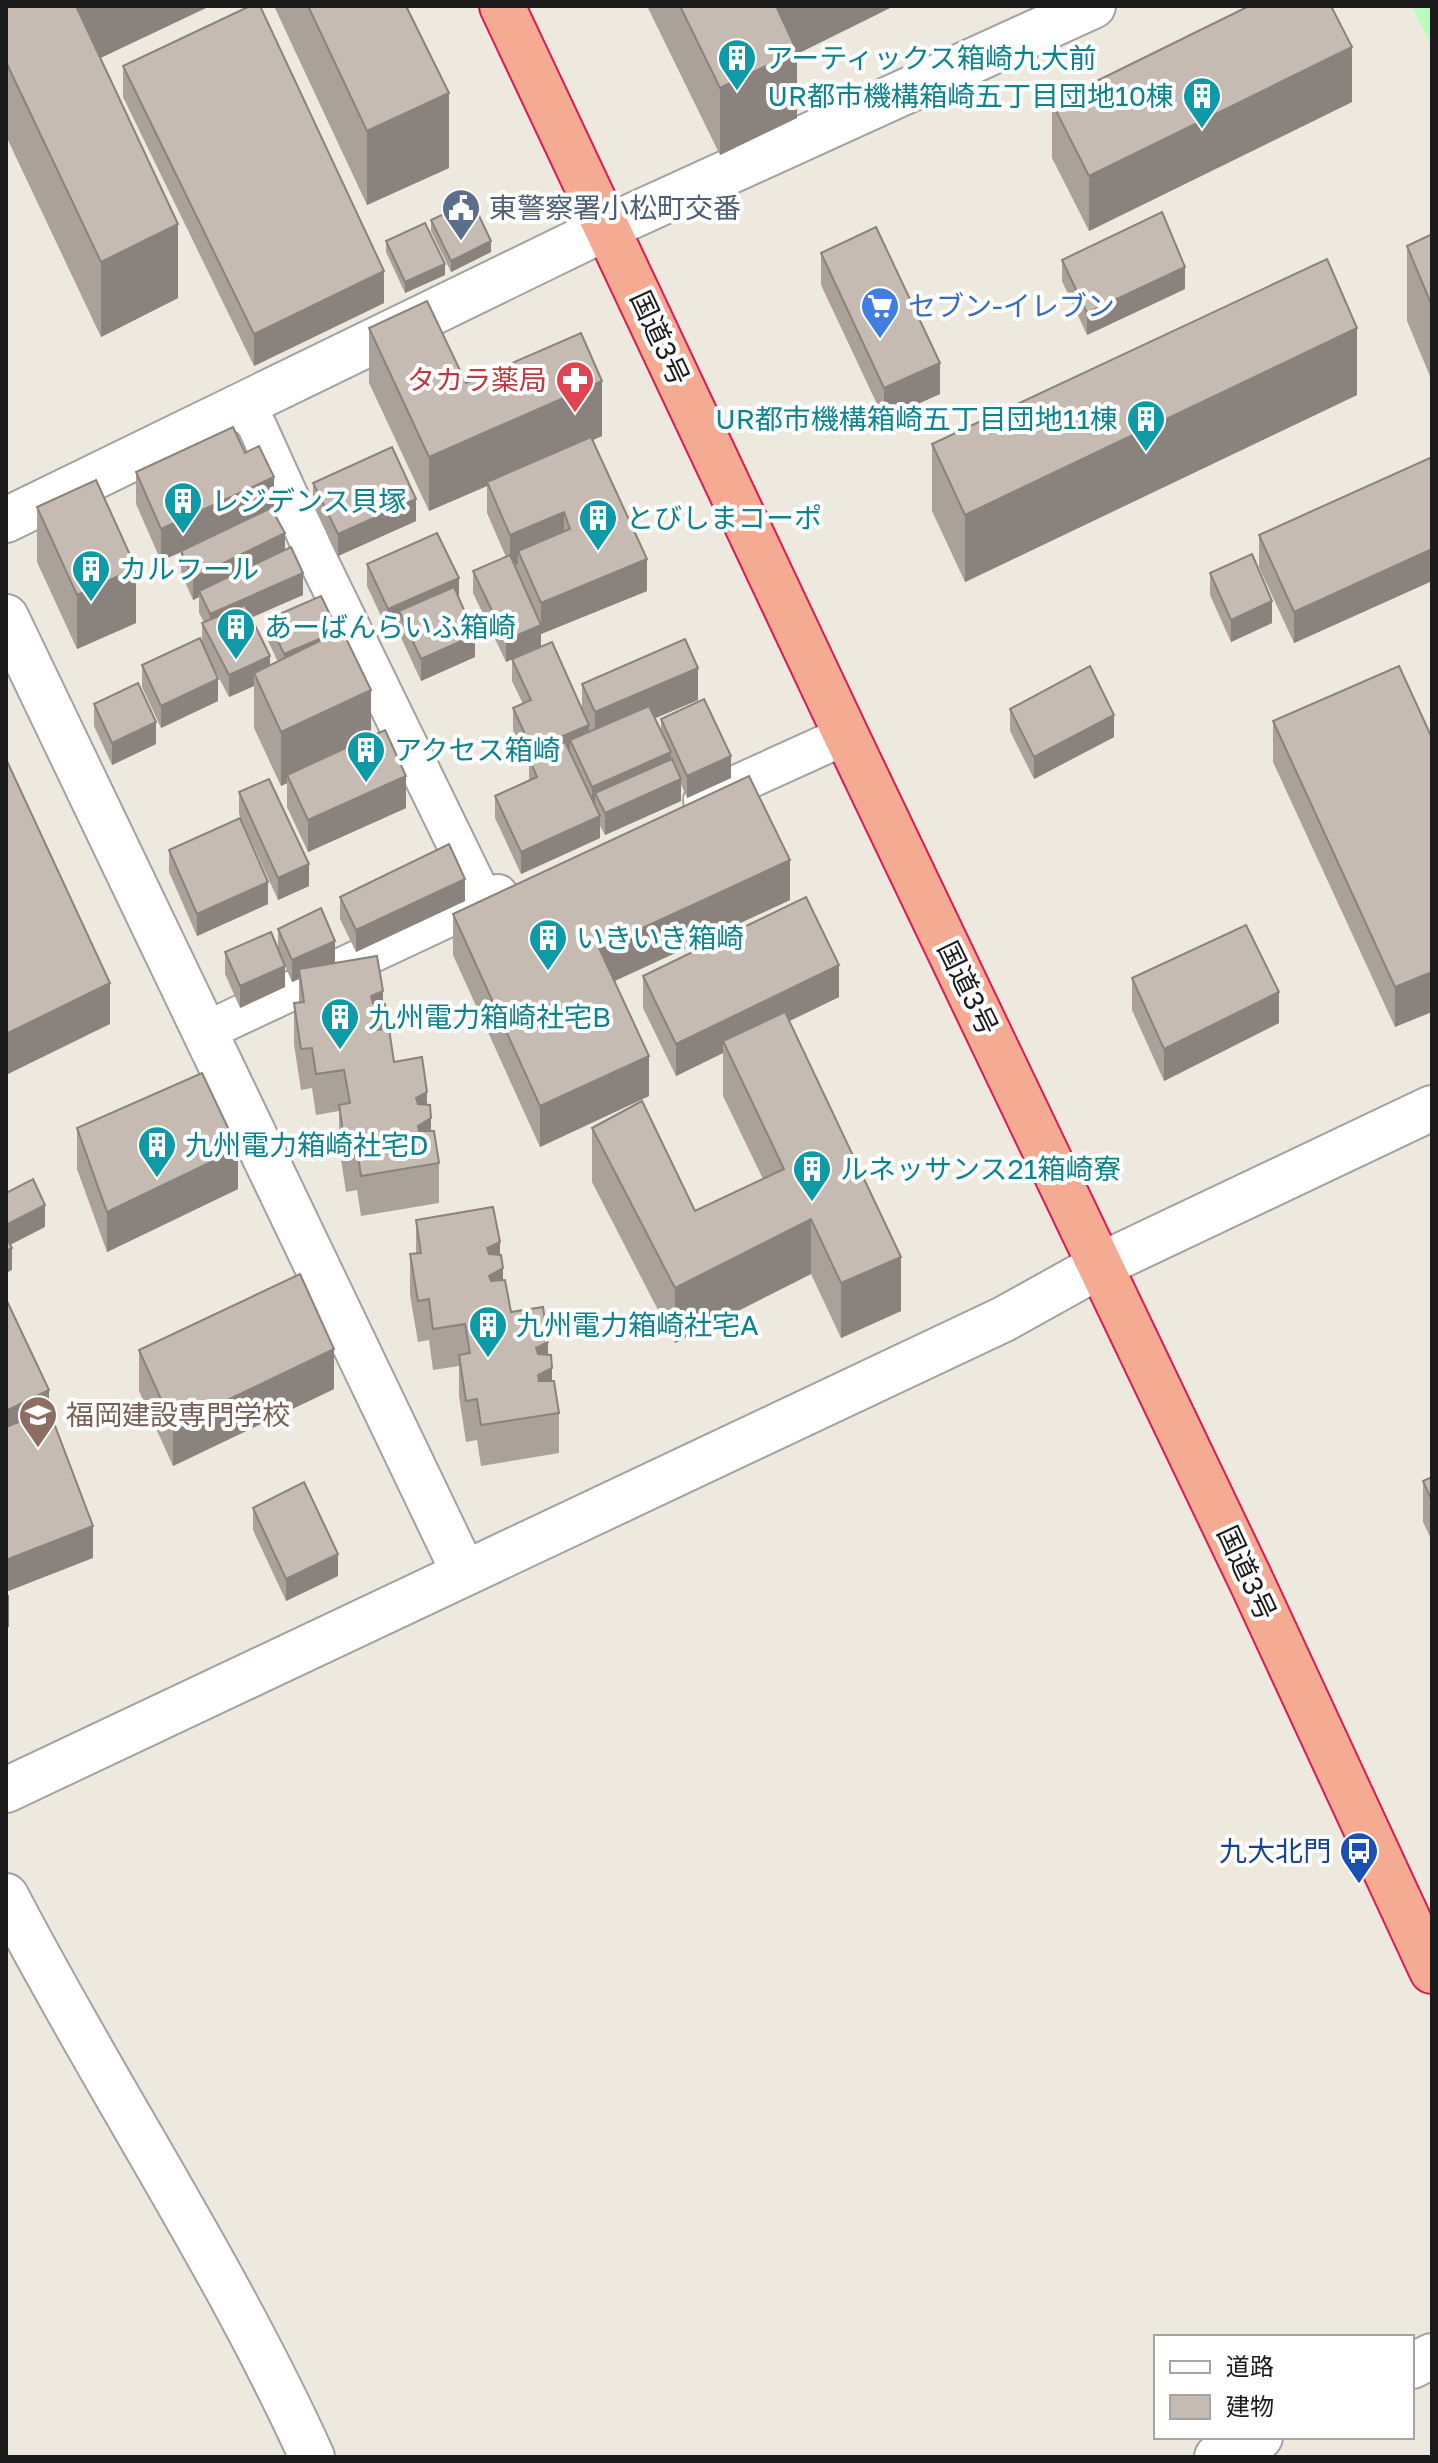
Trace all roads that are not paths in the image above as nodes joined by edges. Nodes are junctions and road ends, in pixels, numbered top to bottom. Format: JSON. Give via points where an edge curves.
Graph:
{"nodes":[{"id":1,"x":502,"y":6,"type":"edge"},
{"id":2,"x":1093,"y":6,"type":"edge"},
{"id":3,"x":608,"y":227,"type":"junction"},
{"id":4,"x":242,"y":405,"type":"junction"},
{"id":5,"x":6,"y":520,"type":"edge"},
{"id":6,"x":6,"y":617,"type":"edge"},
{"id":7,"x":846,"y":735,"type":"junction"},
{"id":8,"x":672,"y":814,"type":"edge"},
{"id":9,"x":527,"y":881,"type":"edge"},
{"id":10,"x":484,"y":901,"type":"junction"},
{"id":11,"x":204,"y":1032,"type":"junction"},
{"id":12,"x":1432,"y":1108,"type":"edge"},
{"id":13,"x":1101,"y":1265,"type":"junction"},
{"id":14,"x":464,"y":1573,"type":"junction"},
{"id":15,"x":6,"y":1790,"type":"edge"},
{"id":16,"x":6,"y":1896,"type":"edge"},
{"id":17,"x":1432,"y":1971,"type":"edge"},
{"id":18,"x":1432,"y":2356,"type":"edge"},
{"id":19,"x":1414,"y":2365,"type":"edge"},
{"id":20,"x":1256,"y":2439,"type":"edge"},
{"id":21,"x":312,"y":2457,"type":"edge"},
{"id":22,"x":1217,"y":2457,"type":"edge"}],
"edges":[{"from":1,"to":3,"type":"highway","name":"国道3号"},
{"from":2,"to":3,"type":"street"},
{"from":3,"to":4,"type":"street"},
{"from":3,"to":7,"type":"highway","name":"国道3号"},
{"from":4,"to":5,"type":"street"},
{"from":4,"to":10,"type":"street","via":[[257,426]]},
{"from":6,"to":11,"type":"street"},
{"from":7,"to":8,"type":"street"},
{"from":7,"to":13,"type":"highway","name":"国道3号"},
{"from":9,"to":10,"type":"street"},
{"from":10,"to":11,"type":"street"},
{"from":11,"to":14,"type":"street"},
{"from":12,"to":13,"type":"street"},
{"from":13,"to":14,"type":"street","via":[[1004,1319]]},
{"from":13,"to":17,"type":"highway","name":"国道3号"},
{"from":14,"to":15,"type":"street"},
{"from":16,"to":21,"type":"street","via":[[218,2272]]},
{"from":18,"to":19,"type":"street"},
{"from":20,"to":22,"type":"street"}]}
